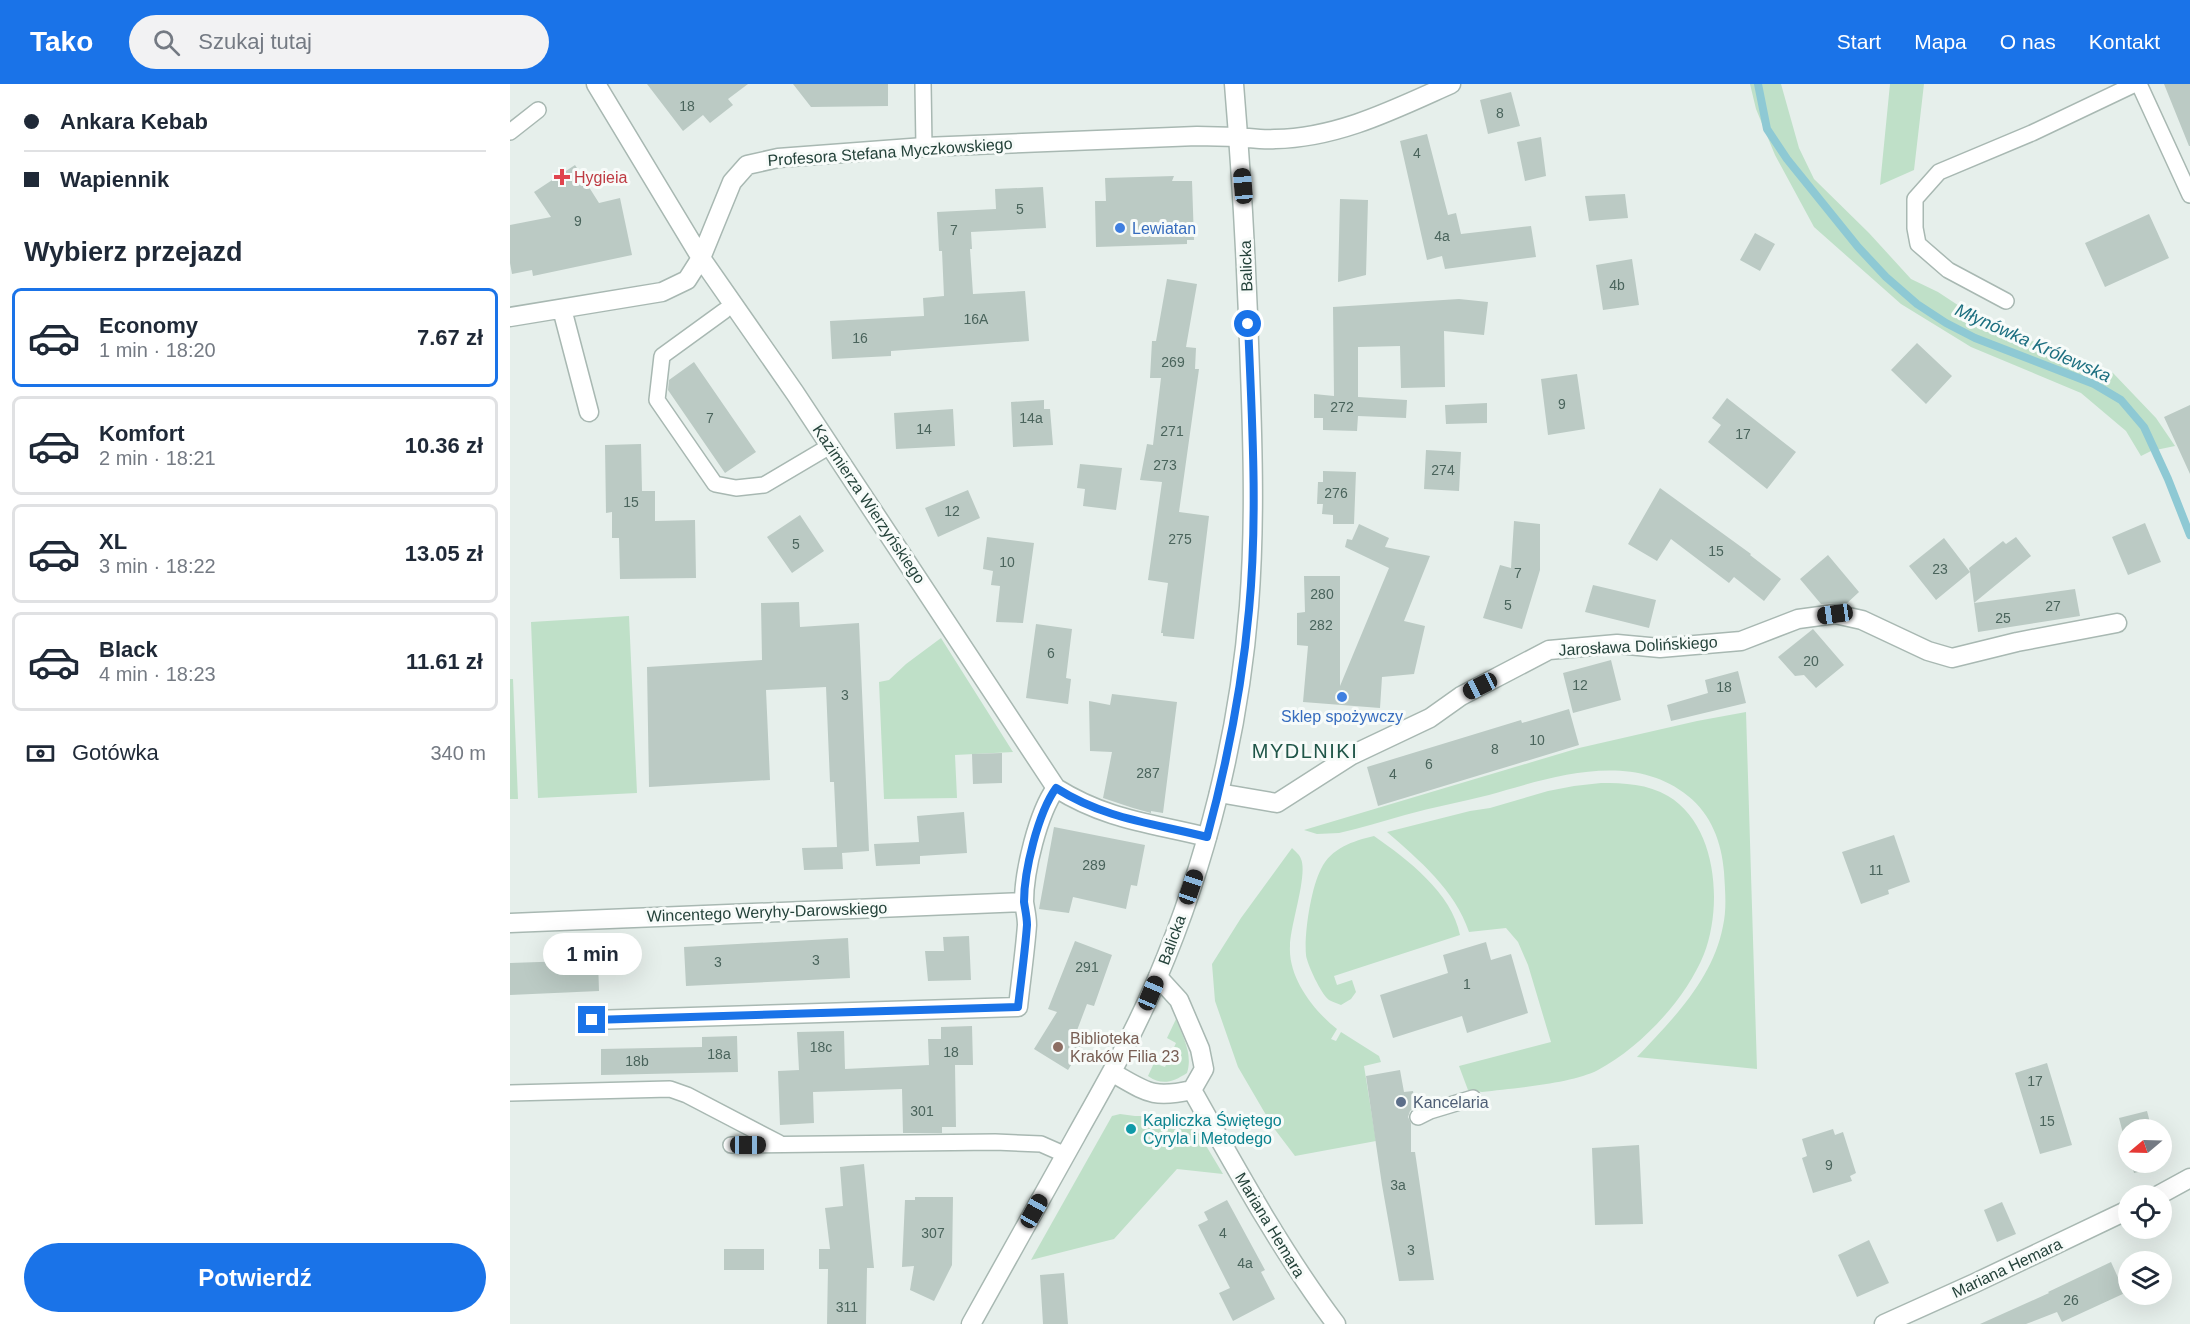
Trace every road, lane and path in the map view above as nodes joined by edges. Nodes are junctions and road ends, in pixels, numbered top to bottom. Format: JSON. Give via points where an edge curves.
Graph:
{"nodes":[{"id":1,"x":596,"y":84,"type":"edge"},
{"id":2,"x":923,"y":84,"type":"edge"},
{"id":3,"x":1234,"y":84,"type":"edge"},
{"id":4,"x":1451,"y":84,"type":"edge"},
{"id":5,"x":2137,"y":84,"type":"edge"},
{"id":6,"x":538,"y":110,"type":"dead end"},
{"id":7,"x":510,"y":132,"type":"edge"},
{"id":8,"x":1238,"y":137,"type":"junction"},
{"id":9,"x":924,"y":147,"type":"junction"},
{"id":10,"x":2190,"y":195,"type":"edge"},
{"id":11,"x":701,"y":258,"type":"junction"},
{"id":12,"x":2006,"y":301,"type":"dead end"},
{"id":13,"x":562,"y":309,"type":"junction"},
{"id":14,"x":724,"y":311,"type":"dead end"},
{"id":15,"x":510,"y":317,"type":"edge"},
{"id":16,"x":589,"y":412,"type":"dead end"},
{"id":17,"x":830,"y":446,"type":"junction"},
{"id":18,"x":2117,"y":623,"type":"dead end"},
{"id":19,"x":1056,"y":788,"type":"junction"},
{"id":20,"x":1219,"y":793,"type":"junction"},
{"id":21,"x":1207,"y":837,"type":"junction"},
{"id":22,"x":1024,"y":902,"type":"junction"},
{"id":23,"x":510,"y":923,"type":"edge"},
{"id":24,"x":1158,"y":976,"type":"junction"},
{"id":25,"x":592,"y":1020,"type":"dead end"},
{"id":26,"x":1113,"y":1073,"type":"junction"},
{"id":27,"x":1192,"y":1090,"type":"junction"},
{"id":28,"x":510,"y":1093,"type":"edge"},
{"id":29,"x":1473,"y":1098,"type":"dead end"},
{"id":30,"x":1418,"y":1117,"type":"dead end"},
{"id":31,"x":782,"y":1144,"type":"junction"},
{"id":32,"x":731,"y":1145,"type":"dead end"},
{"id":33,"x":1066,"y":1155,"type":"junction"},
{"id":34,"x":2190,"y":1178,"type":"edge"},
{"id":35,"x":2172,"y":1188,"type":"edge"},
{"id":36,"x":2118,"y":1215,"type":"edge"},
{"id":37,"x":971,"y":1324,"type":"edge"},
{"id":38,"x":1336,"y":1324,"type":"edge"},
{"id":39,"x":1884,"y":1324,"type":"edge"}],
"edges":[{"from":1,"to":11,"type":"street","name":"Kazimierza Wierzyńskiego"},
{"from":2,"to":9,"type":"lane"},
{"from":3,"to":8,"type":"street","name":"Balicka"},
{"from":4,"to":8,"type":"street","name":"Profesora Stefana Myczkowskiego","via":[[1372,119],[1329,132],[1276,140]]},
{"from":5,"to":10,"type":"lane"},
{"from":5,"to":12,"type":"lane","via":[[1939,172],[1915,199],[1918,244],[1948,270]]},
{"from":6,"to":7,"type":"lane"},
{"from":8,"to":9,"type":"street","name":"Profesora Stefana Myczkowskiego"},
{"from":8,"to":20,"type":"street","name":"Balicka","via":[[1246,246],[1253,542],[1245,648]]},
{"from":9,"to":11,"type":"street","name":"Profesora Stefana Myczkowskiego","via":[[778,158],[747,165],[732,182]]},
{"from":11,"to":13,"type":"street","name":"Profesora Stefana Myczkowskiego","via":[[687,280],[662,292]]},
{"from":11,"to":17,"type":"street","name":"Kazimierza Wierzyńskiego"},
{"from":13,"to":15,"type":"street","name":"Profesora Stefana Myczkowskiego"},
{"from":13,"to":16,"type":"street"},
{"from":14,"to":17,"type":"lane","via":[[662,356],[657,400],[715,484],[736,488],[764,485]]},
{"from":17,"to":19,"type":"street","name":"Kazimierza Wierzyńskiego"},
{"from":18,"to":20,"type":"street","name":"Jarosława Dolińskiego","via":[[1952,658],[1862,620],[1835,614],[1798,619],[1741,641],[1660,648],[1617,644],[1550,650],[1461,696],[1430,718],[1352,755],[1277,803]]},
{"from":19,"to":21,"type":"street","name":"Kazimierza Wierzyńskiego","via":[[1075,800],[1128,820]]},
{"from":19,"to":22,"type":"street","via":[[1039,818]]},
{"from":20,"to":21,"type":"street","name":"Balicka"},
{"from":21,"to":24,"type":"street","name":"Balicka"},
{"from":22,"to":23,"type":"street","name":"Wincentego Weryhy-Darowskiego"},
{"from":22,"to":25,"type":"street","via":[[1027,922],[1018,1007]]},
{"from":24,"to":26,"type":"street","name":"Balicka"},
{"from":24,"to":27,"type":"street","via":[[1179,1000],[1200,1049],[1204,1069]]},
{"from":26,"to":27,"type":"street","via":[[1156,1095]]},
{"from":26,"to":33,"type":"street","name":"Balicka"},
{"from":27,"to":38,"type":"street","name":"Mariana Hemara","via":[[1302,1280]]},
{"from":28,"to":31,"type":"lane","via":[[670,1089]]},
{"from":29,"to":30,"type":"lane"},
{"from":31,"to":32,"type":"lane"},
{"from":31,"to":33,"type":"lane","via":[[1032,1143],[1050,1146]]},
{"from":33,"to":37,"type":"street","name":"Balicka"},
{"from":34,"to":35,"type":"street"},
{"from":36,"to":39,"type":"street","name":"Mariana Hemara"}]}
